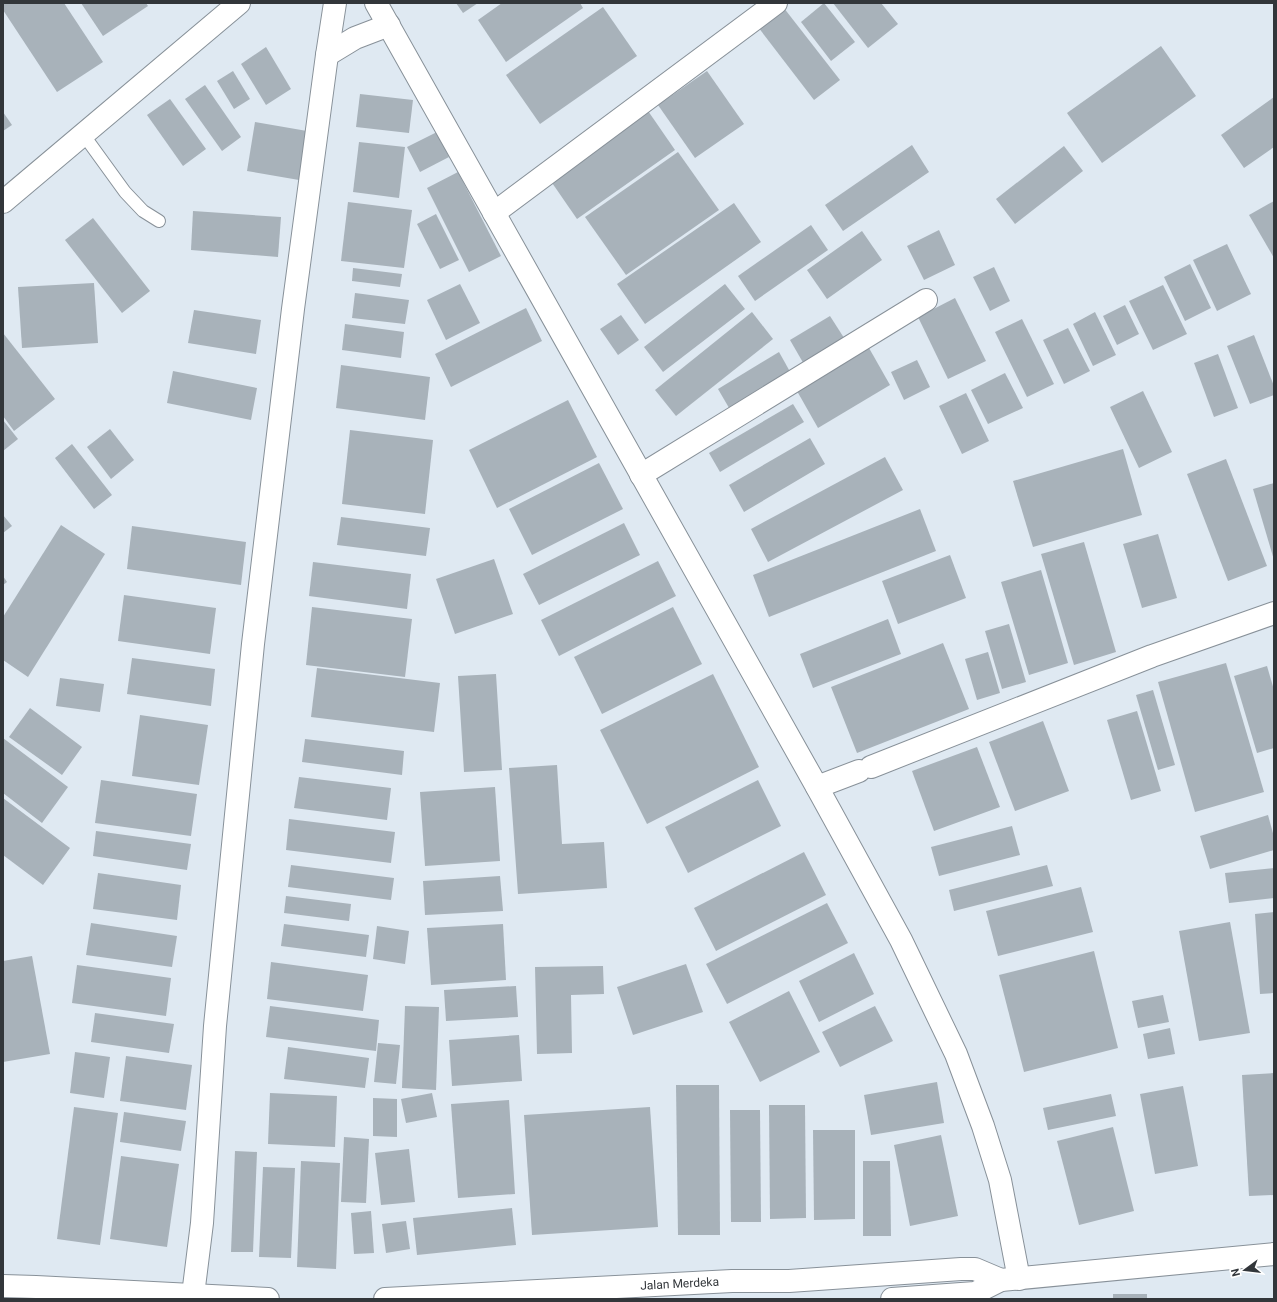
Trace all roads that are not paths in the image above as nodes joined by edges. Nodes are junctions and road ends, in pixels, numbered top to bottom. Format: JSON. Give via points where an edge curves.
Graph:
{"nodes":[{"id":1,"x":239,"y":3,"type":"edge"},
{"id":2,"x":335,"y":3,"type":"edge"},
{"id":3,"x":376,"y":3,"type":"edge"},
{"id":4,"x":776,"y":3,"type":"edge"},
{"id":5,"x":389,"y":25,"type":"junction"},
{"id":6,"x":326,"y":56,"type":"junction"},
{"id":7,"x":84,"y":134,"type":"junction"},
{"id":8,"x":3,"y":202,"type":"edge"},
{"id":9,"x":494,"y":213,"type":"junction"},
{"id":10,"x":159,"y":221,"type":"dead end"},
{"id":11,"x":926,"y":300,"type":"dead end"},
{"id":12,"x":641,"y":475,"type":"junction"},
{"id":13,"x":1274,"y":613,"type":"edge"},
{"id":14,"x":817,"y":788,"type":"junction"},
{"id":15,"x":1274,"y":1254,"type":"edge"},
{"id":16,"x":1010,"y":1280,"type":"junction"},
{"id":17,"x":3,"y":1286,"type":"edge"},
{"id":18,"x":789,"y":1290,"type":"edge"},
{"id":19,"x":193,"y":1295,"type":"junction"},
{"id":20,"x":268,"y":1299,"type":"edge"},
{"id":21,"x":385,"y":1299,"type":"edge"},
{"id":22,"x":892,"y":1299,"type":"edge"}],
"edges":[{"from":1,"to":7,"type":"street"},
{"from":2,"to":6,"type":"street"},
{"from":3,"to":5,"type":"street"},
{"from":4,"to":9,"type":"street"},
{"from":5,"to":6,"type":"street","via":[[342,44]]},
{"from":5,"to":9,"type":"street"},
{"from":6,"to":19,"type":"street","via":[[293,309],[254,644],[215,1026],[202,1223]]},
{"from":7,"to":8,"type":"street"},
{"from":7,"to":10,"type":"lane","via":[[126,192],[143,210]]},
{"from":9,"to":12,"type":"street"},
{"from":11,"to":12,"type":"street"},
{"from":12,"to":14,"type":"street"},
{"from":13,"to":14,"type":"street","via":[[1152,656]]},
{"from":14,"to":16,"type":"street","via":[[901,940],[956,1054],[1000,1180]]},
{"from":15,"to":16,"type":"street"},
{"from":16,"to":18,"type":"street","name":"Jalan Merdeka","via":[[975,1269]]},
{"from":16,"to":22,"type":"street","via":[[975,1293]]},
{"from":17,"to":19,"type":"street"},
{"from":18,"to":21,"type":"street","name":"Jalan Merdeka","via":[[732,1281]]},
{"from":19,"to":20,"type":"street"}]}
